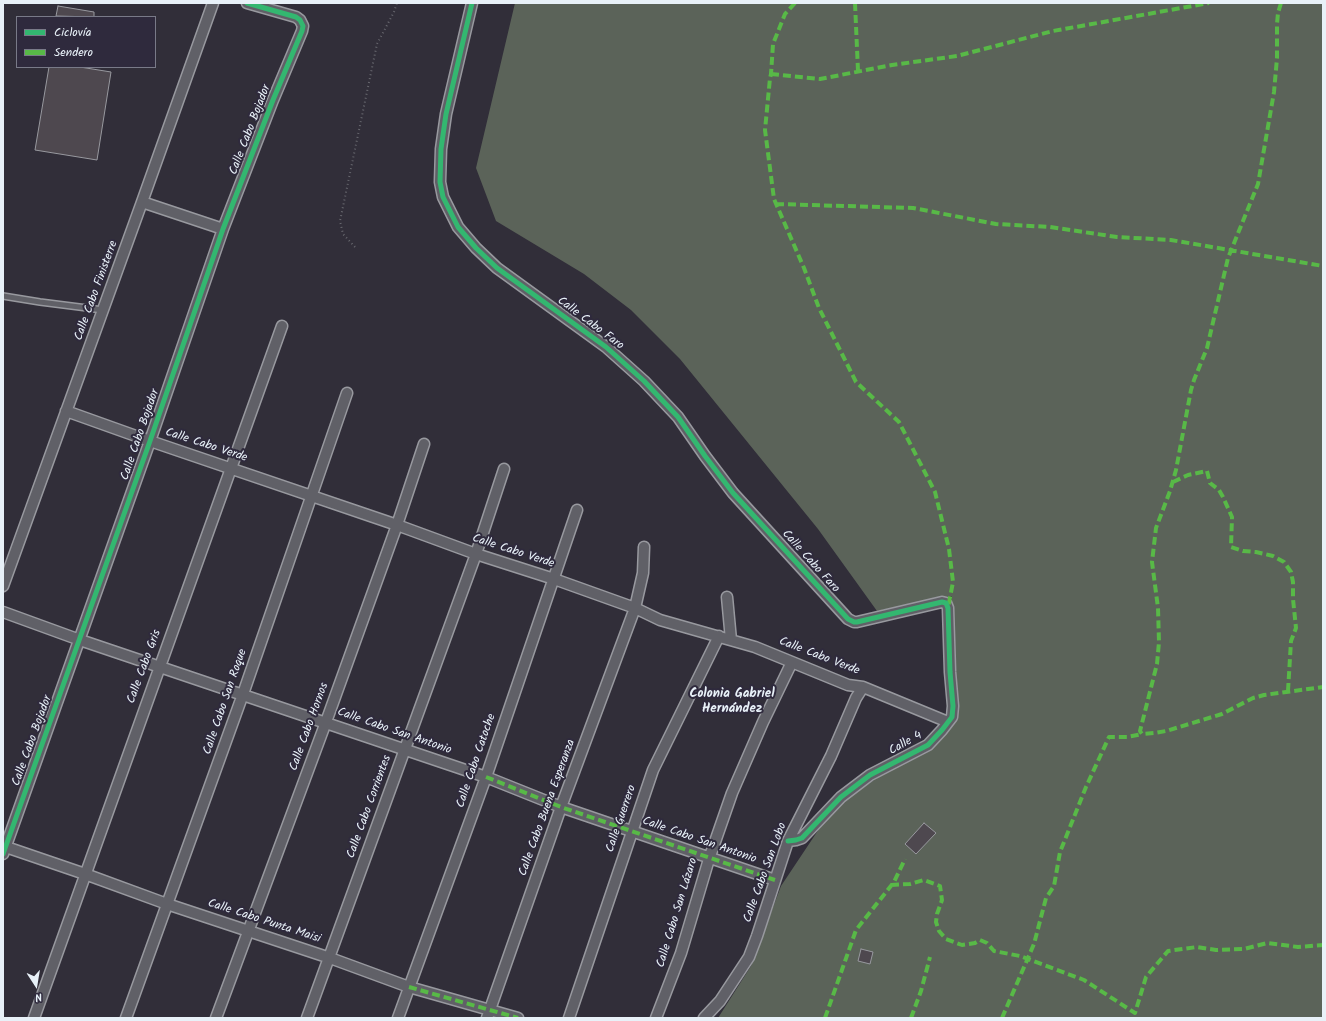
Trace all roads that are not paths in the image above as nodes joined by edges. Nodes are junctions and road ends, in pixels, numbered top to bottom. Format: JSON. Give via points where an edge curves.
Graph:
{"nodes":[{"id":1,"x":213,"y":3,"type":"edge"},
{"id":2,"x":247,"y":3,"type":"edge"},
{"id":3,"x":472,"y":3,"type":"edge"},
{"id":4,"x":142,"y":202,"type":"junction"},
{"id":5,"x":223,"y":229,"type":"junction"},
{"id":6,"x":3,"y":296,"type":"edge"},
{"id":7,"x":103,"y":310,"type":"junction"},
{"id":8,"x":282,"y":326,"type":"dead end"},
{"id":9,"x":347,"y":393,"type":"dead end"},
{"id":10,"x":66,"y":411,"type":"junction"},
{"id":11,"x":150,"y":441,"type":"junction"},
{"id":12,"x":424,"y":444,"type":"dead end"},
{"id":13,"x":232,"y":468,"type":"junction"},
{"id":14,"x":504,"y":469,"type":"dead end"},
{"id":15,"x":311,"y":496,"type":"junction"},
{"id":16,"x":577,"y":510,"type":"dead end"},
{"id":17,"x":397,"y":525,"type":"junction"},
{"id":18,"x":644,"y":547,"type":"dead end"},
{"id":19,"x":476,"y":554,"type":"junction"},
{"id":20,"x":554,"y":579,"type":"junction"},
{"id":21,"x":4,"y":582,"type":"edge"},
{"id":22,"x":727,"y":597,"type":"dead end"},
{"id":23,"x":946,"y":603,"type":"joint"},
{"id":24,"x":634,"y":608,"type":"junction"},
{"id":25,"x":3,"y":612,"type":"edge"},
{"id":26,"x":719,"y":636,"type":"junction"},
{"id":27,"x":80,"y":640,"type":"junction"},
{"id":28,"x":731,"y":640,"type":"junction"},
{"id":29,"x":792,"y":662,"type":"junction"},
{"id":30,"x":159,"y":666,"type":"junction"},
{"id":31,"x":863,"y":687,"type":"junction"},
{"id":32,"x":243,"y":694,"type":"junction"},
{"id":33,"x":326,"y":722,"type":"junction"},
{"id":34,"x":948,"y":722,"type":"junction"},
{"id":35,"x":405,"y":750,"type":"junction"},
{"id":36,"x":486,"y":777,"type":"junction"},
{"id":37,"x":561,"y":807,"type":"junction"},
{"id":38,"x":631,"y":832,"type":"junction"},
{"id":39,"x":792,"y":841,"type":"junction"},
{"id":40,"x":4,"y":849,"type":"edge"},
{"id":41,"x":709,"y":859,"type":"junction"},
{"id":42,"x":85,"y":874,"type":"junction"},
{"id":43,"x":775,"y":880,"type":"junction"},
{"id":44,"x":167,"y":904,"type":"junction"},
{"id":45,"x":249,"y":932,"type":"junction"},
{"id":46,"x":330,"y":958,"type":"junction"},
{"id":47,"x":409,"y":987,"type":"junction"},
{"id":48,"x":489,"y":1014,"type":"edge"},
{"id":49,"x":34,"y":1018,"type":"edge"},
{"id":50,"x":126,"y":1018,"type":"edge"},
{"id":51,"x":216,"y":1018,"type":"edge"},
{"id":52,"x":307,"y":1018,"type":"edge"},
{"id":53,"x":398,"y":1018,"type":"edge"},
{"id":54,"x":518,"y":1018,"type":"edge"},
{"id":55,"x":569,"y":1018,"type":"edge"},
{"id":56,"x":656,"y":1018,"type":"edge"},
{"id":57,"x":704,"y":1018,"type":"edge"}],
"edges":[{"from":1,"to":4,"type":"street","name":"Calle Cabo Finisterre"},
{"from":2,"to":5,"type":"street","name":"Calle Cabo Bojador","via":[[296,17],[303,26]]},
{"from":3,"to":23,"type":"street","name":"Calle Cabo Faro","via":[[446,114],[441,149],[442,197],[458,227],[497,268],[606,347],[644,381],[678,417],[733,493],[848,619],[857,622],[935,603]]},
{"from":4,"to":5,"type":"street"},
{"from":4,"to":7,"type":"street","name":"Calle Cabo Finisterre"},
{"from":5,"to":11,"type":"street","name":"Calle Cabo Bojador"},
{"from":6,"to":7,"type":"lane"},
{"from":7,"to":10,"type":"street","name":"Calle Cabo Finisterre"},
{"from":8,"to":13,"type":"street","name":"Calle Cabo Gris"},
{"from":9,"to":15,"type":"street","name":"Calle Cabo San Roque"},
{"from":10,"to":11,"type":"street","name":"Calle Cabo Verde"},
{"from":10,"to":21,"type":"street","name":"Calle Cabo Finisterre"},
{"from":11,"to":13,"type":"street","name":"Calle Cabo Verde"},
{"from":11,"to":27,"type":"street","name":"Calle Cabo Bojador"},
{"from":12,"to":17,"type":"street","name":"Calle Cabo Hornos"},
{"from":13,"to":15,"type":"street","name":"Calle Cabo Verde"},
{"from":13,"to":30,"type":"street","name":"Calle Cabo Gris"},
{"from":14,"to":19,"type":"street","name":"Calle Cabo Corrientes"},
{"from":15,"to":17,"type":"street","name":"Calle Cabo Verde"},
{"from":15,"to":32,"type":"street","name":"Calle Cabo San Roque"},
{"from":16,"to":20,"type":"street","name":"Calle Cabo Catoche"},
{"from":17,"to":19,"type":"street","name":"Calle Cabo Verde"},
{"from":17,"to":33,"type":"street","name":"Calle Cabo Hornos"},
{"from":18,"to":24,"type":"street","name":"Calle Cabo Buena Esperanza","via":[[643,573]]},
{"from":19,"to":20,"type":"street","name":"Calle Cabo Verde"},
{"from":19,"to":35,"type":"street","name":"Calle Cabo Corrientes"},
{"from":20,"to":24,"type":"street","name":"Calle Cabo Verde"},
{"from":20,"to":36,"type":"street","name":"Calle Cabo Catoche"},
{"from":22,"to":28,"type":"street"},
{"from":23,"to":34,"type":"street","name":"Calle 4","via":[[954,706]]},
{"from":24,"to":26,"type":"street","name":"Calle Cabo Verde","via":[[660,620]]},
{"from":24,"to":37,"type":"street","name":"Calle Cabo Buena Esperanza"},
{"from":25,"to":27,"type":"street","name":"Calle Cabo San Antonio"},
{"from":26,"to":28,"type":"street","name":"Calle Cabo Verde"},
{"from":26,"to":38,"type":"street","name":"Calle Guerrero","via":[[653,770]]},
{"from":27,"to":30,"type":"street","name":"Calle Cabo San Antonio"},
{"from":27,"to":40,"type":"street","name":"Calle Cabo Bojador"},
{"from":28,"to":29,"type":"street","name":"Calle Cabo Verde"},
{"from":29,"to":31,"type":"street","name":"Calle Cabo Verde","via":[[848,685]]},
{"from":29,"to":41,"type":"street","name":"Calle Cabo San Lázaro","via":[[732,792]]},
{"from":30,"to":32,"type":"street","name":"Calle Cabo San Antonio"},
{"from":30,"to":42,"type":"street","name":"Calle Cabo Gris"},
{"from":31,"to":34,"type":"street","name":"Calle Cabo Verde"},
{"from":31,"to":39,"type":"street","name":"Calle Cabo San Lobo"},
{"from":32,"to":33,"type":"street","name":"Calle Cabo San Antonio"},
{"from":32,"to":44,"type":"street","name":"Calle Cabo San Roque"},
{"from":33,"to":35,"type":"street","name":"Calle Cabo San Antonio"},
{"from":33,"to":45,"type":"street","name":"Calle Cabo Hornos"},
{"from":34,"to":39,"type":"street","name":"Calle 4","via":[[928,745],[870,775],[841,797],[802,838]]},
{"from":35,"to":36,"type":"street","name":"Calle Cabo San Antonio"},
{"from":35,"to":46,"type":"street","name":"Calle Cabo Corrientes"},
{"from":36,"to":37,"type":"street","name":"Calle Cabo San Antonio"},
{"from":36,"to":47,"type":"street","name":"Calle Cabo Catoche"},
{"from":37,"to":38,"type":"street","name":"Calle Cabo San Antonio"},
{"from":37,"to":48,"type":"street","name":"Calle Cabo Buena Esperanza"},
{"from":38,"to":41,"type":"street","name":"Calle Cabo San Antonio"},
{"from":38,"to":55,"type":"street","name":"Calle Guerrero"},
{"from":39,"to":43,"type":"street","name":"Calle Cabo San Lobo"},
{"from":40,"to":42,"type":"street","name":"Calle Cabo Punta Maisi"},
{"from":41,"to":43,"type":"street","name":"Calle Cabo San Antonio"},
{"from":41,"to":56,"type":"street","name":"Calle Cabo San Lázaro","via":[[681,953]]},
{"from":42,"to":44,"type":"street","name":"Calle Cabo Punta Maisi"},
{"from":42,"to":49,"type":"street","name":"Calle Cabo Gris"},
{"from":43,"to":57,"type":"street","name":"Calle Cabo San Lobo","via":[[749,957],[720,1000]]},
{"from":44,"to":45,"type":"street","name":"Calle Cabo Punta Maisi"},
{"from":44,"to":50,"type":"street","name":"Calle Cabo San Roque"},
{"from":45,"to":46,"type":"street","name":"Calle Cabo Punta Maisi"},
{"from":45,"to":51,"type":"street","name":"Calle Cabo Hornos"},
{"from":46,"to":47,"type":"street","name":"Calle Cabo Punta Maisi"},
{"from":46,"to":52,"type":"street","name":"Calle Cabo Corrientes"},
{"from":47,"to":48,"type":"street","name":"Calle Cabo Punta Maisi"},
{"from":47,"to":53,"type":"street","name":"Calle Cabo Catoche"},
{"from":48,"to":54,"type":"street","name":"Calle Cabo Punta Maisi"}]}
